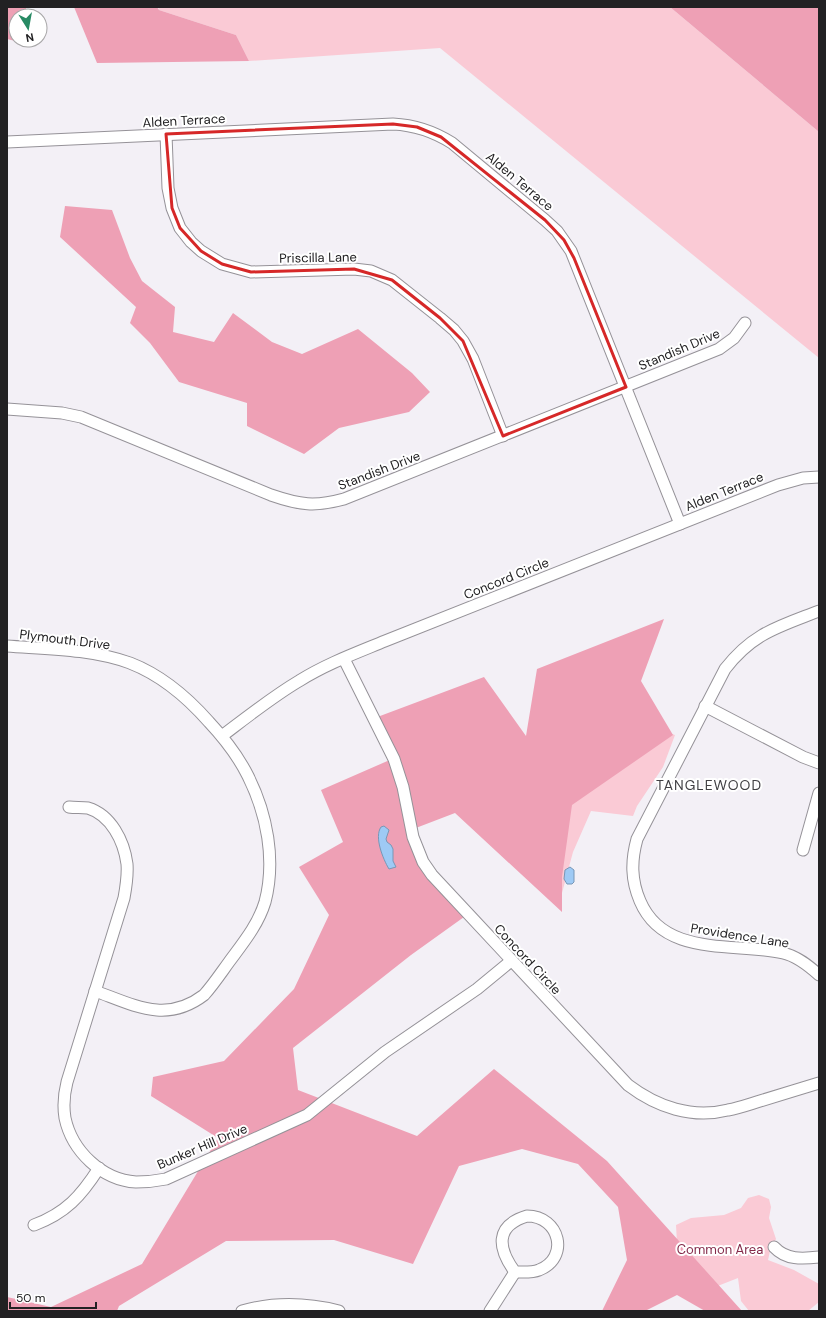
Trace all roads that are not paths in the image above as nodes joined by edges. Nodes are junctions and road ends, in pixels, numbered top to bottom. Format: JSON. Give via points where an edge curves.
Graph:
{"nodes":[{"id":1,"x":166,"y":134,"type":"junction"},
{"id":2,"x":7,"y":142,"type":"edge"},
{"id":3,"x":745,"y":323,"type":"dead end"},
{"id":4,"x":626,"y":386,"type":"junction"},
{"id":5,"x":7,"y":408,"type":"edge"},
{"id":6,"x":503,"y":436,"type":"junction"},
{"id":7,"x":819,"y":477,"type":"edge"},
{"id":8,"x":680,"y":524,"type":"junction"},
{"id":9,"x":819,"y":611,"type":"edge"},
{"id":10,"x":7,"y":646,"type":"edge"},
{"id":11,"x":344,"y":659,"type":"junction"},
{"id":12,"x":705,"y":706,"type":"junction"},
{"id":13,"x":222,"y":736,"type":"junction"},
{"id":14,"x":819,"y":762,"type":"edge"},
{"id":15,"x":819,"y":793,"type":"edge"},
{"id":16,"x":69,"y":807,"type":"dead end"},
{"id":17,"x":803,"y":850,"type":"dead end"},
{"id":18,"x":511,"y":961,"type":"junction"},
{"id":19,"x":819,"y":975,"type":"edge"},
{"id":20,"x":99,"y":992,"type":"junction"},
{"id":21,"x":819,"y":1083,"type":"edge"},
{"id":22,"x":99,"y":1168,"type":"junction"},
{"id":23,"x":34,"y":1225,"type":"dead end"},
{"id":24,"x":774,"y":1247,"type":"dead end"},
{"id":25,"x":819,"y":1258,"type":"edge"},
{"id":26,"x":515,"y":1272,"type":"junction"},
{"id":27,"x":242,"y":1311,"type":"edge"},
{"id":28,"x":339,"y":1311,"type":"edge"},
{"id":29,"x":490,"y":1311,"type":"edge"}],
"edges":[{"from":1,"to":2,"type":"street","name":"Alden Terrace"},
{"from":1,"to":4,"type":"street","name":"Alden Terrace","via":[[394,124],[416,127],[452,143],[545,220],[564,240],[574,258]]},
{"from":1,"to":6,"type":"street","name":"Priscilla Lane","via":[[168,188],[172,208],[180,228],[201,251],[222,264],[251,272],[354,269],[392,280],[454,330],[463,341],[473,359]]},
{"from":3,"to":4,"type":"street","name":"Standish Drive","via":[[734,338],[719,350]]},
{"from":4,"to":6,"type":"street","name":"Standish Drive"},
{"from":4,"to":8,"type":"street","name":"Alden Terrace"},
{"from":5,"to":6,"type":"street","name":"Standish Drive","via":[[81,417],[271,495],[294,503],[315,505],[344,499]]},
{"from":7,"to":8,"type":"street","name":"Alden Terrace","via":[[803,478],[778,485]]},
{"from":8,"to":11,"type":"street","name":"Concord Circle"},
{"from":9,"to":12,"type":"street","via":[[770,630],[749,644],[725,669]]},
{"from":10,"to":13,"type":"street","name":"Plymouth Drive","via":[[89,653],[130,663],[177,690]]},
{"from":11,"to":13,"type":"street","name":"Concord Circle","via":[[321,668],[272,698]]},
{"from":11,"to":18,"type":"street","name":"Concord Circle","via":[[394,759],[403,787],[413,837],[423,862]]},
{"from":12,"to":14,"type":"street","via":[[803,757]]},
{"from":12,"to":19,"type":"street","name":"Providence Lane","via":[[637,839],[632,871],[641,904],[663,929],[683,940],[784,953],[810,966]]},
{"from":13,"to":20,"type":"street","name":"Plymouth Drive","via":[[248,776],[266,827],[270,853],[269,880],[261,913],[253,929],[209,990],[194,1003],[183,1008],[163,1011]]},
{"from":15,"to":17,"type":"street"},
{"from":16,"to":20,"type":"street","name":"Bunker Hill Drive","via":[[87,808],[109,821],[125,854],[127,866],[124,898]]},
{"from":18,"to":21,"type":"street","name":"Concord Circle","via":[[621,1078],[640,1094],[663,1105],[689,1112],[714,1113]]},
{"from":18,"to":22,"type":"street","name":"Bunker Hill Drive","via":[[477,989],[385,1052],[315,1110],[297,1120],[166,1179],[151,1182],[128,1181]]},
{"from":20,"to":22,"type":"street","name":"Bunker Hill Drive","via":[[67,1082],[64,1106],[65,1118],[75,1144]]},
{"from":22,"to":23,"type":"street","via":[[88,1185],[71,1203],[49,1219]]},
{"from":24,"to":25,"type":"street","via":[[780,1253],[801,1259]]},
{"from":26,"to":26,"type":"street","via":[[503,1252],[504,1234],[509,1225],[517,1219],[526,1216],[540,1218],[553,1228],[558,1244],[556,1254],[552,1261],[539,1271]]},
{"from":26,"to":29,"type":"street"},
{"from":27,"to":28,"type":"street","via":[[263,1306],[296,1304]]}]}
